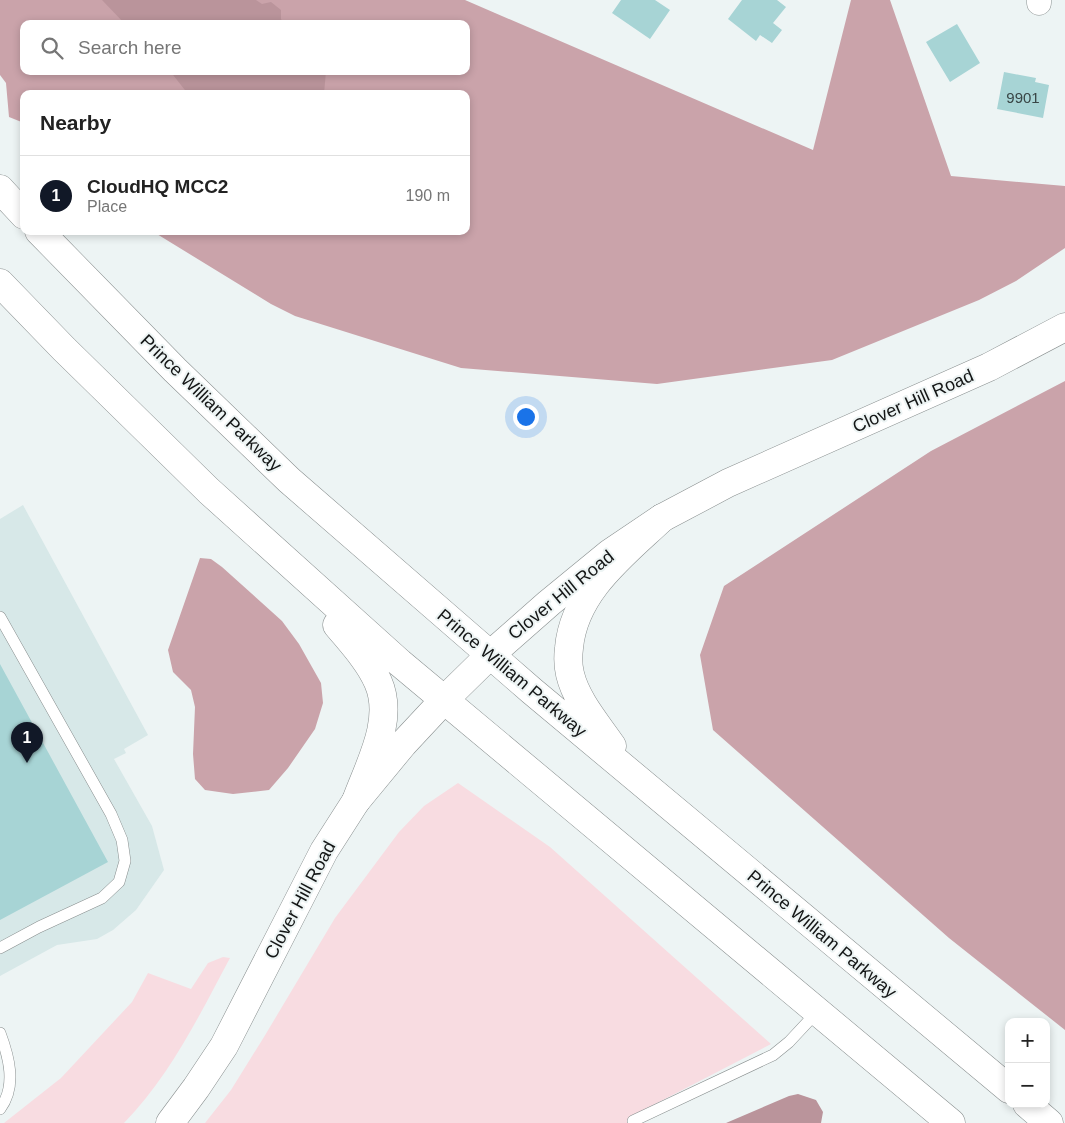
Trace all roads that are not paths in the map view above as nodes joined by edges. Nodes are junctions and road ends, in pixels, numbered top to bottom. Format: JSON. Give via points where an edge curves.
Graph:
{"nodes":[{"id":1,"x":0,"y":189,"type":"edge"},
{"id":2,"x":20,"y":210,"type":"edge"},
{"id":3,"x":43,"y":235,"type":"edge"},
{"id":4,"x":0,"y":283,"type":"edge"},
{"id":5,"x":1065,"y":327,"type":"edge"},
{"id":6,"x":662,"y":518,"type":"junction"},
{"id":7,"x":286,"y":561,"type":"junction"},
{"id":8,"x":0,"y":617,"type":"edge"},
{"id":9,"x":490,"y":655,"type":"junction"},
{"id":10,"x":444,"y":700,"type":"junction"},
{"id":11,"x":631,"y":774,"type":"junction"},
{"id":12,"x":356,"y":801,"type":"junction"},
{"id":13,"x":0,"y":948,"type":"edge"},
{"id":14,"x":817,"y":1012,"type":"junction"},
{"id":15,"x":0,"y":1032,"type":"edge"},
{"id":16,"x":1005,"y":1086,"type":"edge"},
{"id":17,"x":1032,"y":1108,"type":"edge"},
{"id":18,"x":0,"y":1109,"type":"edge"},
{"id":19,"x":633,"y":1121,"type":"dead end"},
{"id":20,"x":170,"y":1123,"type":"edge"},
{"id":21,"x":951,"y":1123,"type":"edge"},
{"id":22,"x":1049,"y":1123,"type":"edge"}],
"edges":[{"from":1,"to":2,"type":"main road"},
{"from":3,"to":9,"type":"main road","name":"Prince William Parkway","via":[[289,480]]},
{"from":4,"to":7,"type":"main road","via":[[64,349]]},
{"from":5,"to":6,"type":"main road","name":"Clover Hill Road","via":[[989,367],[728,483]]},
{"from":6,"to":9,"type":"main road","name":"Clover Hill Road","via":[[610,553],[548,602]]},
{"from":6,"to":11,"type":"main road","via":[[610,568],[581,605],[568,655],[575,689]]},
{"from":7,"to":10,"type":"main road"},
{"from":7,"to":12,"type":"main road","via":[[360,654],[382,693],[382,724]]},
{"from":8,"to":13,"type":"lane","via":[[111,814],[122,840],[125,861],[119,882],[102,898]]},
{"from":9,"to":10,"type":"main road","name":"Clover Hill Road"},
{"from":9,"to":11,"type":"main road","name":"Prince William Parkway"},
{"from":10,"to":12,"type":"main road","name":"Clover Hill Road"},
{"from":10,"to":14,"type":"main road"},
{"from":11,"to":16,"type":"main road","name":"Prince William Parkway"},
{"from":12,"to":20,"type":"main road","name":"Clover Hill Road","via":[[324,851],[224,1046]]},
{"from":14,"to":19,"type":"lane","via":[[772,1055]]},
{"from":14,"to":21,"type":"main road"},
{"from":15,"to":18,"type":"lane","via":[[10,1069],[7,1097]]},
{"from":17,"to":22,"type":"main road"}]}
